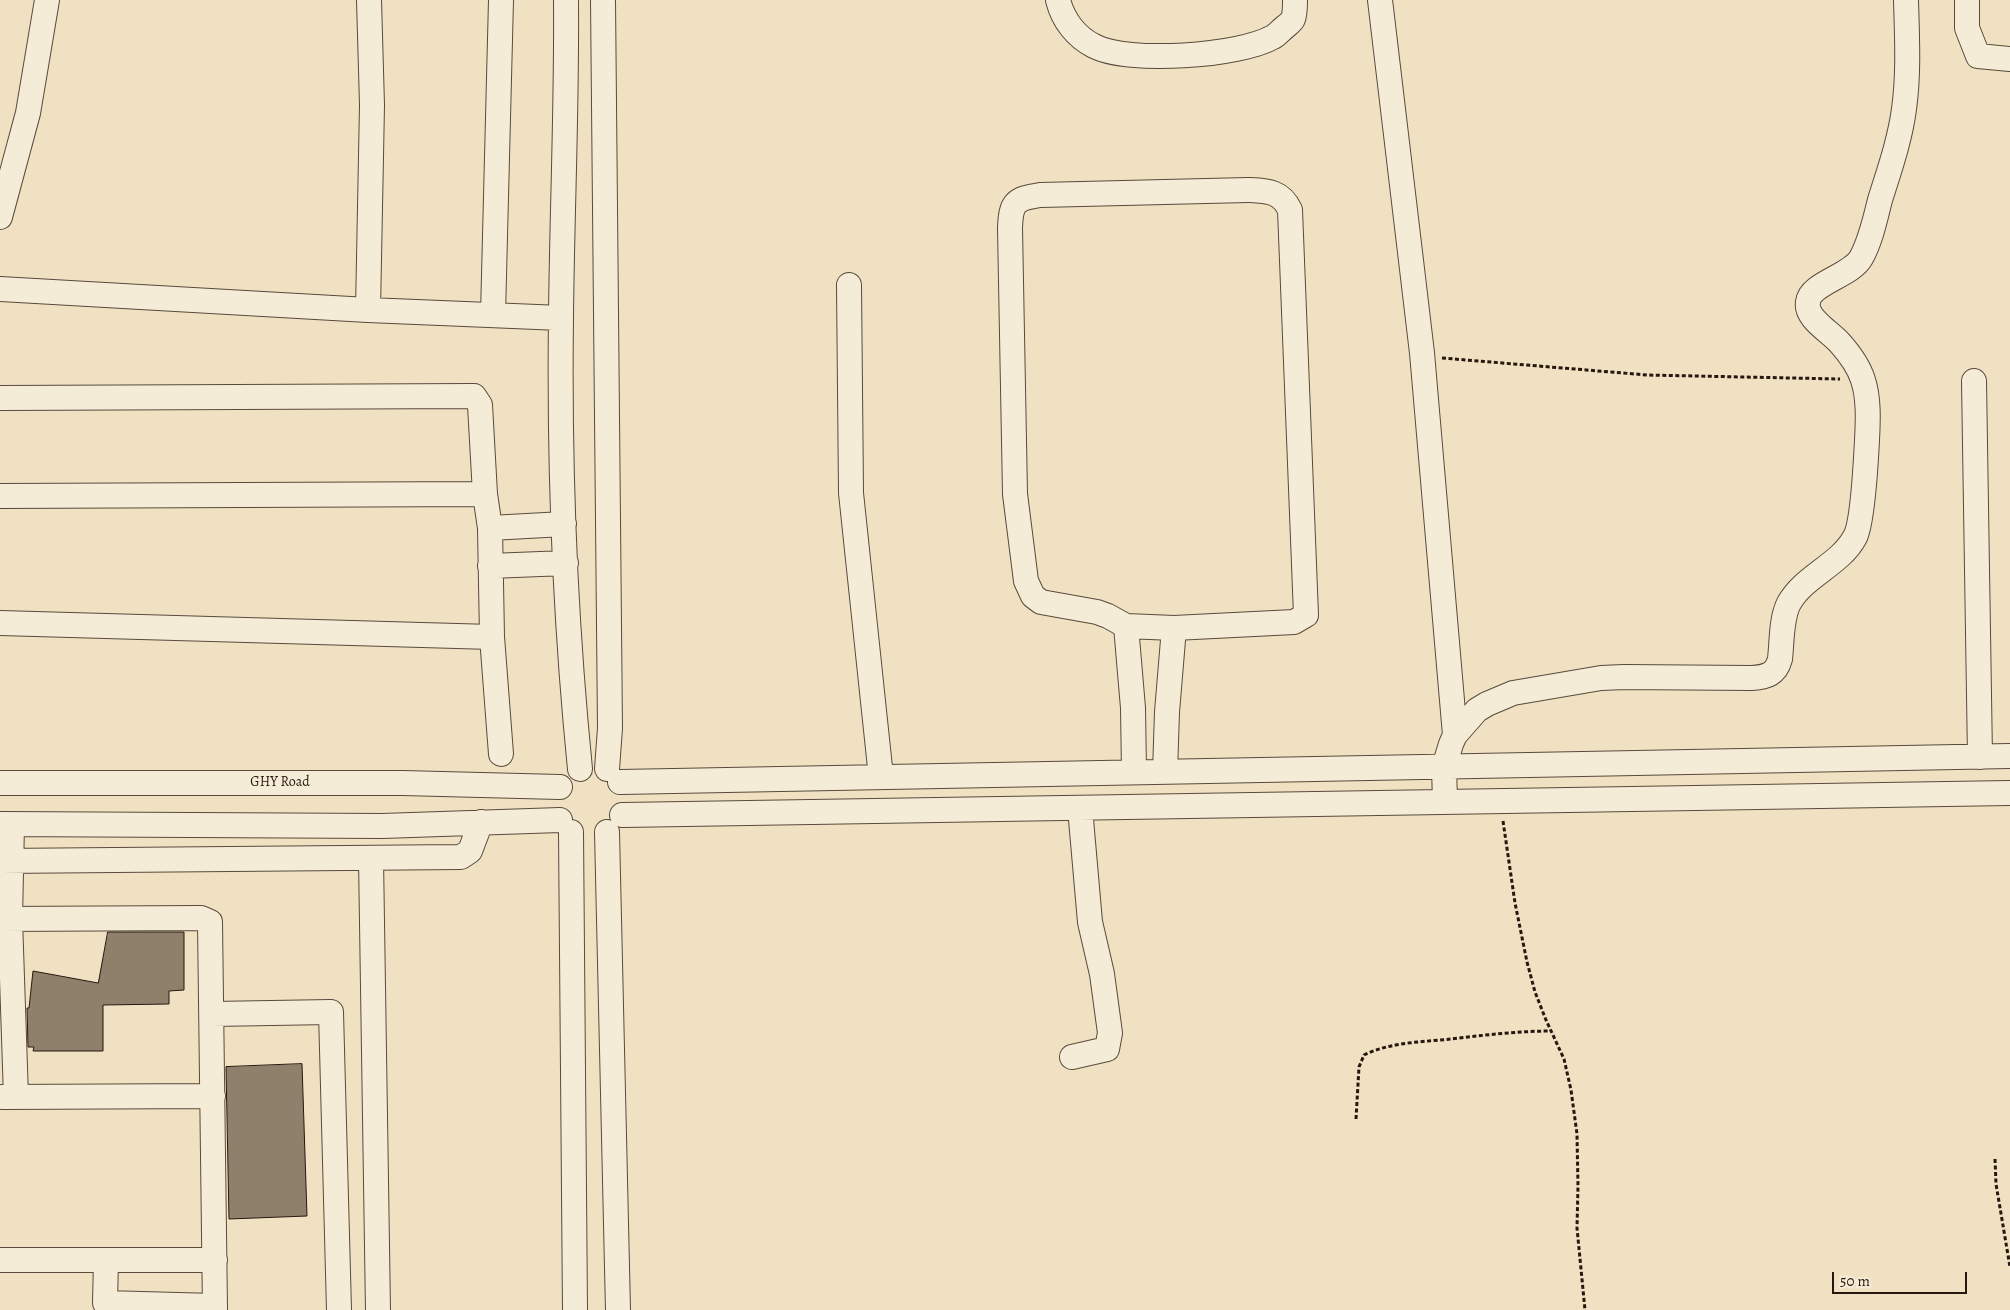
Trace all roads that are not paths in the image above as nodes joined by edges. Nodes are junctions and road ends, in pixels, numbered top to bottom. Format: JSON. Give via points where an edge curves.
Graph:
{"nodes":[{"id":1,"x":47,"y":0,"type":"edge"},
{"id":2,"x":369,"y":0,"type":"edge"},
{"id":3,"x":501,"y":0,"type":"edge"},
{"id":4,"x":566,"y":0,"type":"edge"},
{"id":5,"x":603,"y":0,"type":"edge"},
{"id":6,"x":1058,"y":0,"type":"edge"},
{"id":7,"x":1295,"y":0,"type":"edge"},
{"id":8,"x":1380,"y":0,"type":"edge"},
{"id":9,"x":1906,"y":0,"type":"edge"},
{"id":10,"x":1967,"y":0,"type":"edge"},
{"id":11,"x":2010,"y":59,"type":"edge"},
{"id":12,"x":0,"y":216,"type":"edge"},
{"id":13,"x":849,"y":285,"type":"dead end"},
{"id":14,"x":0,"y":289,"type":"edge"},
{"id":15,"x":368,"y":310,"type":"junction"},
{"id":16,"x":493,"y":315,"type":"junction"},
{"id":17,"x":561,"y":318,"type":"junction"},
{"id":18,"x":1974,"y":381,"type":"dead end"},
{"id":19,"x":0,"y":398,"type":"edge"},
{"id":20,"x":485,"y":494,"type":"junction"},
{"id":21,"x":0,"y":496,"type":"edge"},
{"id":22,"x":564,"y":524,"type":"junction"},
{"id":23,"x":490,"y":528,"type":"junction"},
{"id":24,"x":566,"y":564,"type":"junction"},
{"id":25,"x":490,"y":566,"type":"junction"},
{"id":26,"x":0,"y":623,"type":"edge"},
{"id":27,"x":1126,"y":626,"type":"junction"},
{"id":28,"x":1174,"y":628,"type":"junction"},
{"id":29,"x":492,"y":638,"type":"junction"},
{"id":30,"x":1455,"y":735,"type":"junction"},
{"id":31,"x":501,"y":754,"type":"dead end"},
{"id":32,"x":2010,"y":756,"type":"edge"},
{"id":33,"x":1980,"y":757,"type":"junction"},
{"id":34,"x":1444,"y":767,"type":"junction"},
{"id":35,"x":580,"y":769,"type":"junction"},
{"id":36,"x":1134,"y":772,"type":"junction"},
{"id":37,"x":1166,"y":772,"type":"junction"},
{"id":38,"x":613,"y":776,"type":"junction"},
{"id":39,"x":881,"y":777,"type":"junction"},
{"id":40,"x":0,"y":783,"type":"edge"},
{"id":41,"x":560,"y":786,"type":"junction"},
{"id":42,"x":2010,"y":793,"type":"edge"},
{"id":43,"x":1445,"y":802,"type":"junction"},
{"id":44,"x":1080,"y":808,"type":"junction"},
{"id":45,"x":482,"y":822,"type":"junction"},
{"id":46,"x":6,"y":824,"type":"edge"},
{"id":47,"x":614,"y":824,"type":"junction"},
{"id":48,"x":566,"y":826,"type":"junction"},
{"id":49,"x":371,"y":858,"type":"junction"},
{"id":50,"x":6,"y":861,"type":"edge"},
{"id":51,"x":5,"y":919,"type":"edge"},
{"id":52,"x":212,"y":1014,"type":"junction"},
{"id":53,"x":1072,"y":1057,"type":"dead end"},
{"id":54,"x":213,"y":1096,"type":"junction"},
{"id":55,"x":8,"y":1097,"type":"edge"},
{"id":56,"x":0,"y":1260,"type":"edge"},
{"id":57,"x":106,"y":1260,"type":"junction"},
{"id":58,"x":215,"y":1260,"type":"junction"},
{"id":59,"x":215,"y":1308,"type":"edge"},
{"id":60,"x":339,"y":1310,"type":"edge"},
{"id":61,"x":378,"y":1310,"type":"edge"},
{"id":62,"x":576,"y":1310,"type":"edge"},
{"id":63,"x":618,"y":1310,"type":"edge"}],
"edges":[{"from":1,"to":12,"type":"street","via":[[28,113]]},
{"from":2,"to":15,"type":"street","via":[[372,105]]},
{"from":3,"to":16,"type":"street"},
{"from":4,"to":17,"type":"street"},
{"from":5,"to":38,"type":"street"},
{"from":6,"to":7,"type":"street","via":[[1078,36],[1095,47],[1133,56],[1183,56],[1232,51],[1274,37],[1293,19]]},
{"from":8,"to":30,"type":"street","via":[[1422,353]]},
{"from":9,"to":30,"type":"street","via":[[1908,51],[1904,112],[1870,237],[1856,265],[1816,289],[1808,301],[1811,315],[1840,343],[1859,370],[1867,396],[1867,440],[1860,517],[1856,536],[1846,549],[1802,587],[1789,603],[1778,666],[1773,673],[1752,678],[1601,678],[1513,693],[1476,710]]},
{"from":10,"to":11,"type":"street","via":[[1967,28],[1978,56]]},
{"from":13,"to":39,"type":"street","via":[[851,493]]},
{"from":14,"to":15,"type":"street"},
{"from":15,"to":16,"type":"street"},
{"from":16,"to":17,"type":"street"},
{"from":17,"to":22,"type":"street"},
{"from":18,"to":33,"type":"street"},
{"from":19,"to":20,"type":"street","via":[[474,396],[480,404]]},
{"from":20,"to":21,"type":"street"},
{"from":20,"to":23,"type":"street"},
{"from":22,"to":23,"type":"street"},
{"from":22,"to":24,"type":"street"},
{"from":23,"to":25,"type":"street"},
{"from":24,"to":25,"type":"street"},
{"from":24,"to":35,"type":"street"},
{"from":25,"to":29,"type":"street"},
{"from":26,"to":29,"type":"street"},
{"from":27,"to":28,"type":"street"},
{"from":27,"to":28,"type":"street","via":[[1097,612],[1040,602],[1026,582],[1015,494],[1010,214],[1019,199],[1040,195],[1274,192],[1282,197],[1290,210],[1306,615],[1294,622]]},
{"from":27,"to":36,"type":"street","via":[[1133,708]]},
{"from":28,"to":37,"type":"street"},
{"from":29,"to":31,"type":"street"},
{"from":30,"to":34,"type":"street"},
{"from":32,"to":33,"type":"street"},
{"from":33,"to":34,"type":"street"},
{"from":34,"to":37,"type":"street"},
{"from":34,"to":43,"type":"street"},
{"from":35,"to":38,"type":"street","via":[[590,767]]},
{"from":35,"to":41,"type":"street","via":[[570,774]]},
{"from":36,"to":37,"type":"street"},
{"from":36,"to":39,"type":"street"},
{"from":38,"to":39,"type":"street"},
{"from":38,"to":47,"type":"street","via":[[624,792],[625,804]]},
{"from":40,"to":41,"type":"street","name":"GHY Road"},
{"from":41,"to":48,"type":"street","via":[[556,803]]},
{"from":42,"to":43,"type":"street"},
{"from":43,"to":44,"type":"street"},
{"from":44,"to":47,"type":"street"},
{"from":44,"to":53,"type":"street","via":[[1090,922],[1102,974],[1110,1037],[1107,1049]]},
{"from":45,"to":46,"type":"street","via":[[382,826]]},
{"from":45,"to":48,"type":"street"},
{"from":45,"to":49,"type":"street","via":[[470,851],[461,857]]},
{"from":46,"to":50,"type":"street"},
{"from":47,"to":48,"type":"street","via":[[596,836]]},
{"from":47,"to":63,"type":"street"},
{"from":48,"to":62,"type":"street"},
{"from":49,"to":50,"type":"street"},
{"from":49,"to":61,"type":"street"},
{"from":50,"to":51,"type":"street"},
{"from":51,"to":52,"type":"street","via":[[206,919],[211,926]]},
{"from":51,"to":55,"type":"street"},
{"from":52,"to":54,"type":"street"},
{"from":52,"to":60,"type":"street","via":[[331,1012]]},
{"from":54,"to":55,"type":"street"},
{"from":54,"to":58,"type":"street"},
{"from":56,"to":57,"type":"street"},
{"from":57,"to":58,"type":"street"},
{"from":57,"to":59,"type":"street","via":[[105,1303]]},
{"from":58,"to":59,"type":"street"}]}
